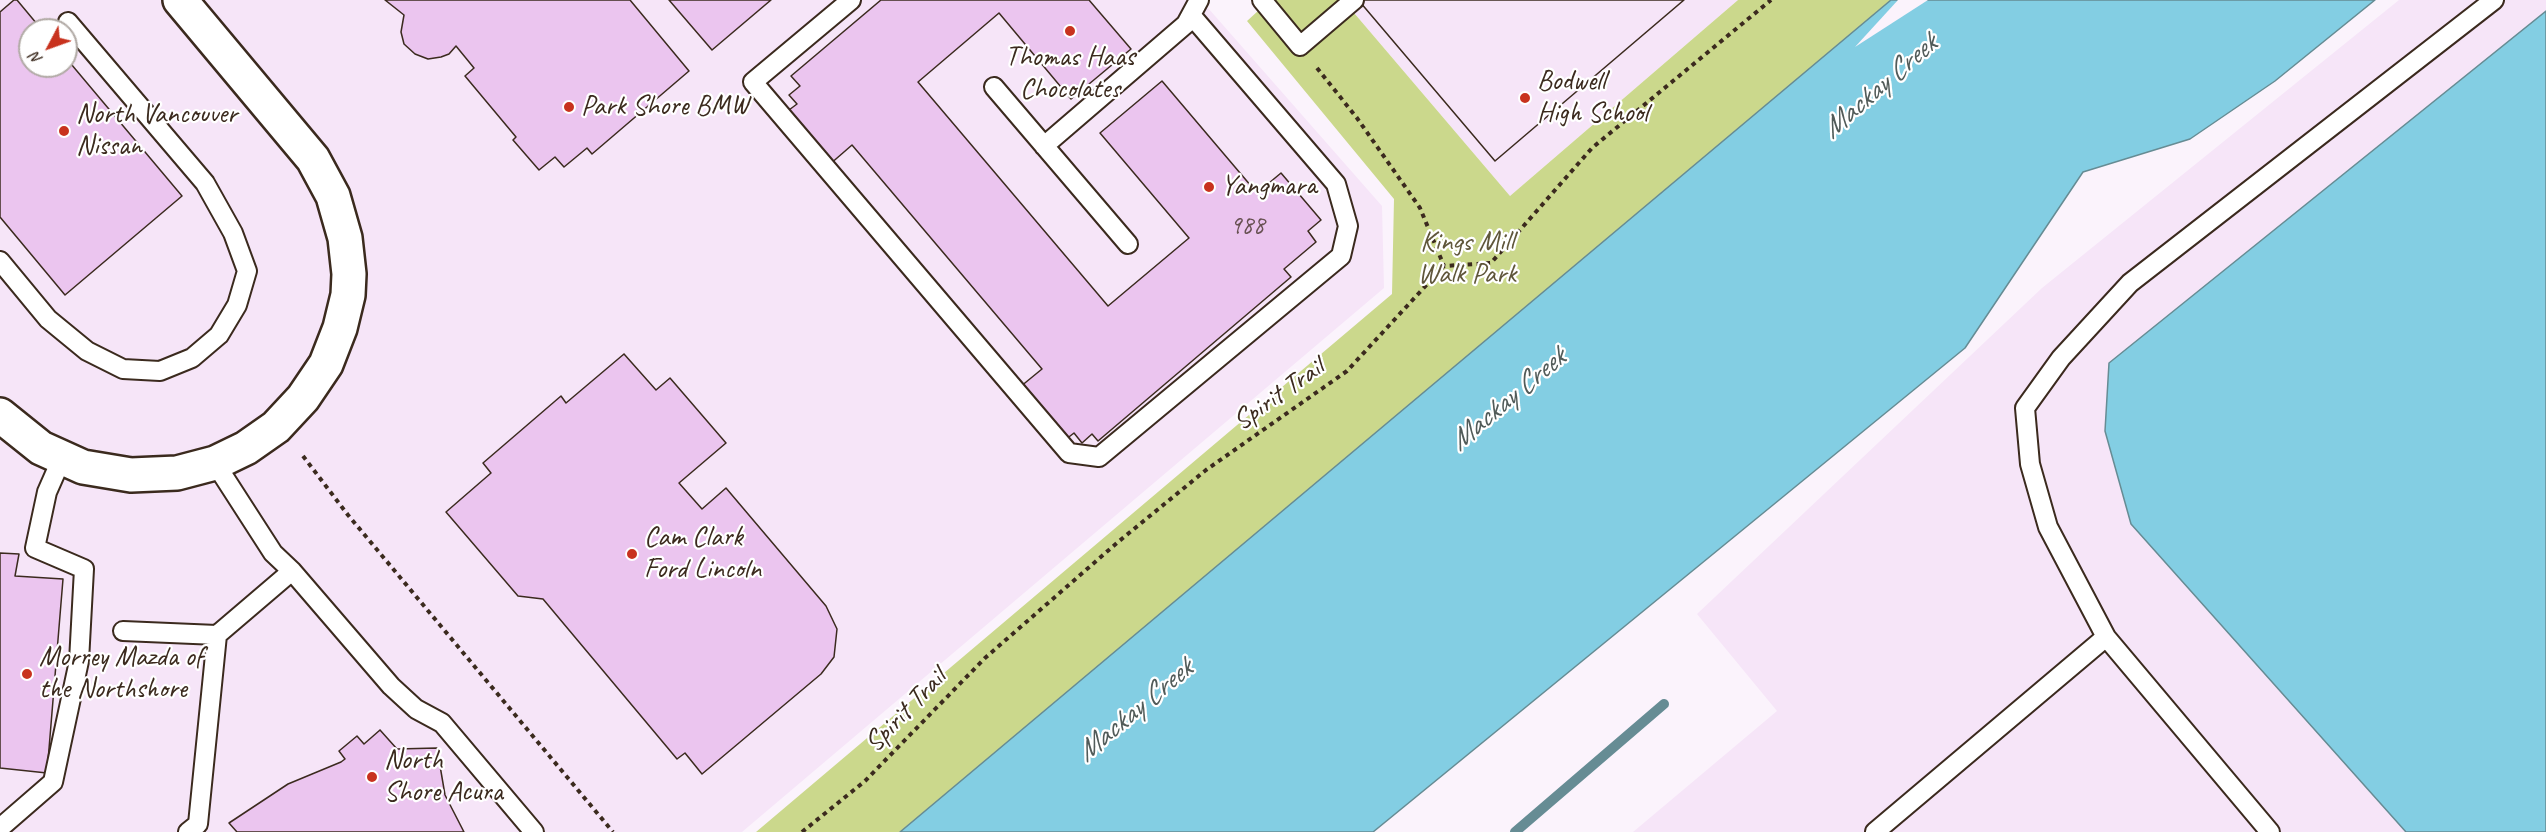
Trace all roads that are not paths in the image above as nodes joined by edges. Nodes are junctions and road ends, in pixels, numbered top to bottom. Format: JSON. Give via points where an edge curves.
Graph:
{"nodes":[{"id":1,"x":180,"y":0,"type":"edge"},
{"id":2,"x":850,"y":0,"type":"edge"},
{"id":3,"x":1262,"y":0,"type":"edge"},
{"id":4,"x":1354,"y":0,"type":"edge"},
{"id":5,"x":2493,"y":0,"type":"edge"},
{"id":6,"x":1195,"y":7,"type":"edge"},
{"id":7,"x":78,"y":34,"type":"edge"},
{"id":8,"x":994,"y":87,"type":"dead end"},
{"id":9,"x":1044,"y":146,"type":"junction"},
{"id":10,"x":1128,"y":244,"type":"dead end"},
{"id":11,"x":0,"y":261,"type":"edge"},
{"id":12,"x":0,"y":415,"type":"edge"},
{"id":13,"x":62,"y":458,"type":"junction"},
{"id":14,"x":215,"y":463,"type":"junction"},
{"id":15,"x":292,"y":571,"type":"junction"},
{"id":16,"x":123,"y":631,"type":"dead end"},
{"id":17,"x":216,"y":635,"type":"junction"},
{"id":18,"x":2106,"y":637,"type":"junction"},
{"id":19,"x":0,"y":828,"type":"edge"},
{"id":20,"x":197,"y":829,"type":"edge"},
{"id":21,"x":534,"y":832,"type":"edge"},
{"id":22,"x":1875,"y":832,"type":"edge"},
{"id":23,"x":2271,"y":832,"type":"edge"}],
"edges":[{"from":1,"to":14,"type":"street","via":[[313,159],[333,196],[345,238],[349,274],[348,295],[326,364],[303,398],[276,427]]},
{"from":2,"to":6,"type":"lane","via":[[753,82],[1069,453],[1099,457],[1341,255],[1348,226],[1336,184]]},
{"from":3,"to":4,"type":"lane","via":[[1300,46]]},
{"from":5,"to":18,"type":"lane","via":[[2130,283],[2061,358],[2025,408],[2030,464],[2048,527]]},
{"from":6,"to":9,"type":"lane","via":[[1186,24]]},
{"from":7,"to":11,"type":"lane","via":[[205,183],[233,233],[247,271],[237,305],[219,335],[192,358],[160,371],[123,369],[87,351],[48,319]]},
{"from":8,"to":9,"type":"lane"},
{"from":9,"to":10,"type":"lane"},
{"from":12,"to":13,"type":"street","via":[[41,448]]},
{"from":13,"to":14,"type":"street","via":[[83,467],[131,475],[177,473]]},
{"from":13,"to":19,"type":"lane","via":[[47,492],[35,548],[84,569],[79,661],[53,782]]},
{"from":14,"to":15,"type":"lane","via":[[273,554]]},
{"from":15,"to":17,"type":"lane"},
{"from":15,"to":21,"type":"lane","via":[[390,686],[416,709],[442,723]]},
{"from":16,"to":17,"type":"lane"},
{"from":17,"to":20,"type":"lane"},
{"from":18,"to":22,"type":"lane"},
{"from":18,"to":23,"type":"lane"}]}
